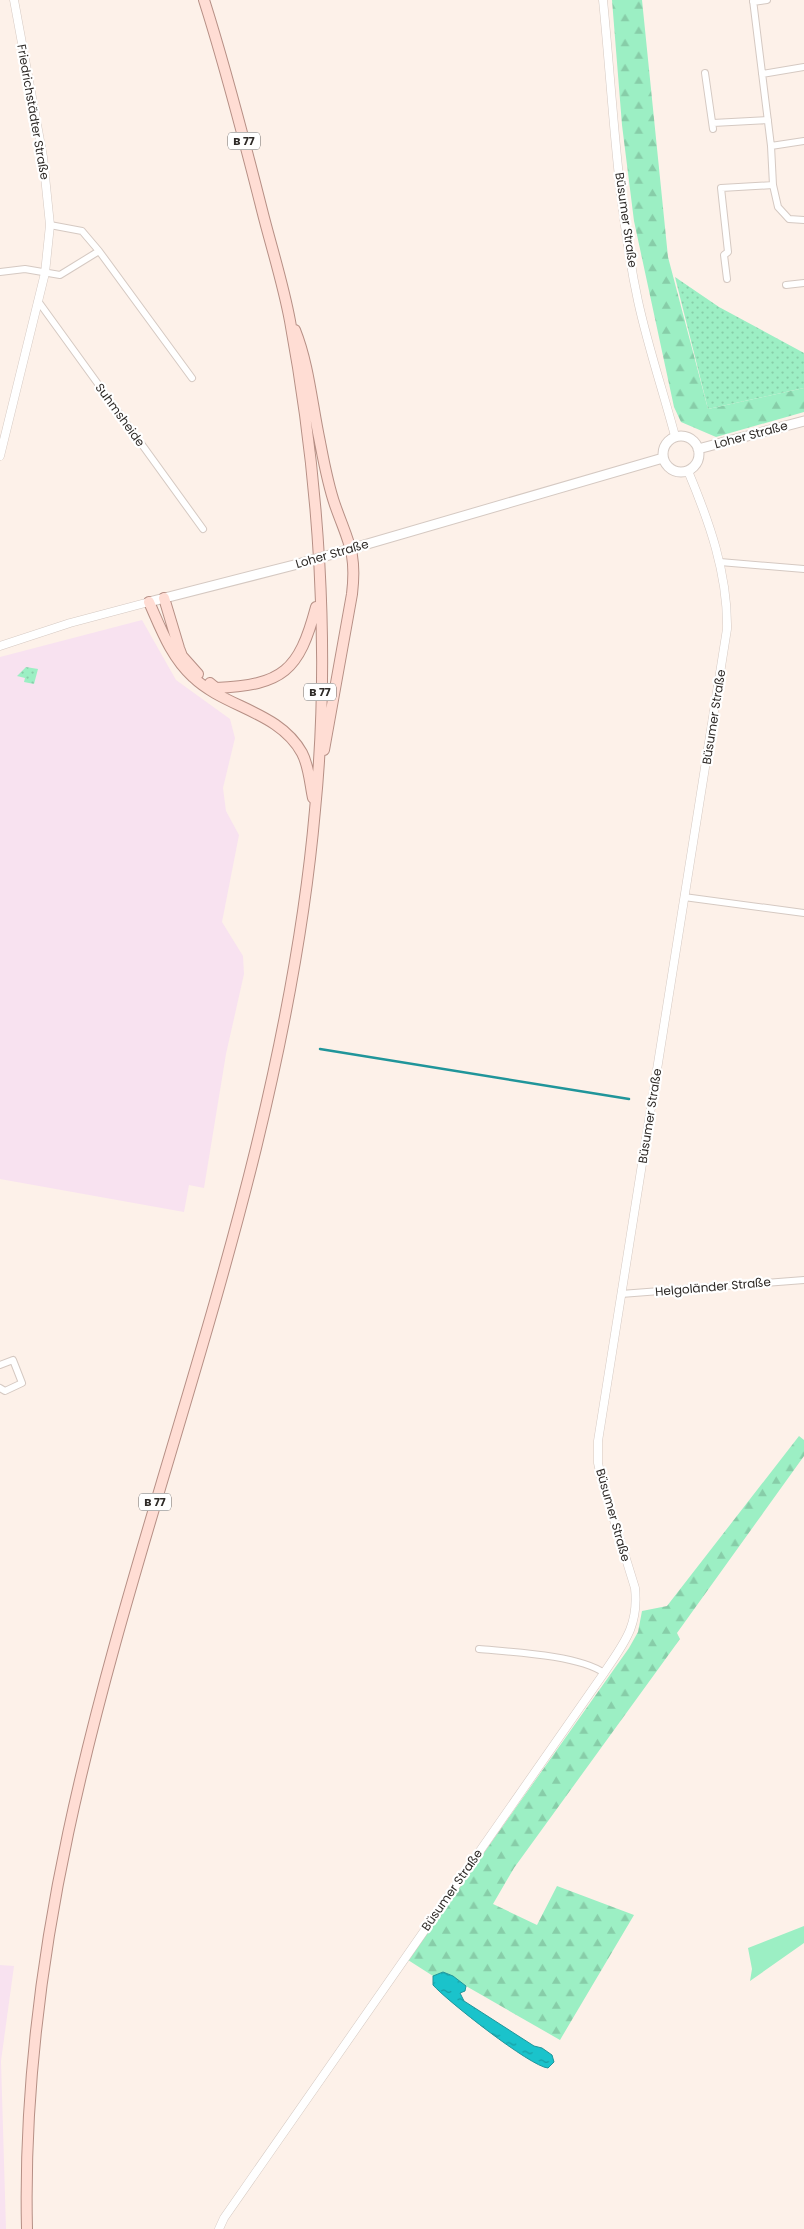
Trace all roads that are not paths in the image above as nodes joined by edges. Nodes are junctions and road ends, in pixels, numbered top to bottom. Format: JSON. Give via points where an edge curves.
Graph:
{"nodes":[{"id":1,"x":14,"y":0,"type":"edge"},
{"id":2,"x":204,"y":0,"type":"edge"},
{"id":3,"x":604,"y":0,"type":"edge"},
{"id":4,"x":767,"y":0,"type":"edge"},
{"id":5,"x":753,"y":1,"type":"edge"},
{"id":6,"x":804,"y":67,"type":"edge"},
{"id":7,"x":706,"y":73,"type":"dead end"},
{"id":8,"x":762,"y":74,"type":"junction"},
{"id":9,"x":768,"y":120,"type":"junction"},
{"id":10,"x":804,"y":141,"type":"edge"},
{"id":11,"x":771,"y":146,"type":"junction"},
{"id":12,"x":773,"y":185,"type":"junction"},
{"id":13,"x":804,"y":220,"type":"edge"},
{"id":14,"x":50,"y":225,"type":"junction"},
{"id":15,"x":99,"y":251,"type":"junction"},
{"id":16,"x":0,"y":272,"type":"edge"},
{"id":17,"x":45,"y":273,"type":"junction"},
{"id":18,"x":727,"y":279,"type":"dead end"},
{"id":19,"x":804,"y":283,"type":"edge"},
{"id":20,"x":786,"y":285,"type":"dead end"},
{"id":21,"x":38,"y":301,"type":"junction"},
{"id":22,"x":289,"y":317,"type":"junction"},
{"id":23,"x":192,"y":378,"type":"dead end"},
{"id":24,"x":804,"y":421,"type":"edge"},
{"id":25,"x":675,"y":436,"type":"junction"},
{"id":26,"x":698,"y":449,"type":"junction"},
{"id":27,"x":0,"y":456,"type":"edge"},
{"id":28,"x":663,"y":458,"type":"junction"},
{"id":29,"x":688,"y":471,"type":"junction"},
{"id":30,"x":203,"y":529,"type":"dead end"},
{"id":31,"x":352,"y":549,"type":"junction"},
{"id":32,"x":720,"y":562,"type":"junction"},
{"id":33,"x":804,"y":569,"type":"edge"},
{"id":34,"x":320,"y":594,"type":"junction"},
{"id":35,"x":164,"y":598,"type":"junction"},
{"id":36,"x":149,"y":602,"type":"junction"},
{"id":37,"x":0,"y":646,"type":"edge"},
{"id":38,"x":317,"y":790,"type":"junction"},
{"id":39,"x":315,"y":811,"type":"junction"},
{"id":40,"x":684,"y":897,"type":"junction"},
{"id":41,"x":804,"y":913,"type":"edge"},
{"id":42,"x":804,"y":1280,"type":"edge"},
{"id":43,"x":621,"y":1294,"type":"junction"},
{"id":44,"x":0,"y":1365,"type":"edge"},
{"id":45,"x":0,"y":1388,"type":"edge"},
{"id":46,"x":479,"y":1649,"type":"dead end"},
{"id":47,"x":604,"y":1672,"type":"junction"},
{"id":48,"x":27,"y":2229,"type":"edge"},
{"id":49,"x":219,"y":2229,"type":"edge"}],
"edges":[{"from":1,"to":14,"type":"street","name":"Friedrichstädter Straße","via":[[43,156]]},
{"from":2,"to":22,"type":"main road","number":"B 77","via":[[228,77]]},
{"from":3,"to":25,"type":"street","name":"Büsumer Straße","via":[[622,197],[637,300]]},
{"from":4,"to":5,"type":"street"},
{"from":5,"to":8,"type":"street"},
{"from":6,"to":8,"type":"street"},
{"from":7,"to":9,"type":"street","via":[[713,126]]},
{"from":8,"to":9,"type":"street"},
{"from":9,"to":11,"type":"street"},
{"from":10,"to":11,"type":"street"},
{"from":11,"to":12,"type":"street"},
{"from":12,"to":13,"type":"street","via":[[778,207],[789,219]]},
{"from":12,"to":18,"type":"street","via":[[721,188],[728,252],[724,255]]},
{"from":14,"to":15,"type":"street","via":[[82,231]]},
{"from":14,"to":17,"type":"street","name":"Friedrichstädter Straße"},
{"from":15,"to":17,"type":"street","via":[[60,275]]},
{"from":15,"to":23,"type":"street"},
{"from":16,"to":17,"type":"street","via":[[25,269]]},
{"from":17,"to":21,"type":"street","name":"Friedrichstädter Straße"},
{"from":19,"to":20,"type":"street"},
{"from":21,"to":27,"type":"street","name":"Friedrichstädter Straße"},
{"from":21,"to":30,"type":"street","name":"Suhmsheide"},
{"from":22,"to":31,"type":"main road","via":[[302,347],[335,504]]},
{"from":22,"to":34,"type":"main road","number":"B 77","via":[[308,450]]},
{"from":24,"to":26,"type":"main road","name":"Loher Straße"},
{"from":25,"to":26,"type":"main road","via":[[689,438]]},
{"from":25,"to":28,"type":"main road","via":[[664,446]]},
{"from":26,"to":29,"type":"main road","via":[[698,461]]},
{"from":28,"to":29,"type":"main road","via":[[672,470]]},
{"from":28,"to":31,"type":"main road","name":"Loher Straße"},
{"from":29,"to":32,"type":"street","name":"Büsumer Straße"},
{"from":31,"to":35,"type":"main road","name":"Loher Straße","bridge":true},
{"from":31,"to":38,"type":"main road","via":[[352,594]]},
{"from":32,"to":33,"type":"street"},
{"from":32,"to":40,"type":"street","name":"Büsumer Straße","via":[[726,589],[726,637]]},
{"from":34,"to":35,"type":"main road","via":[[307,640],[294,663],[270,680],[254,685],[216,688],[182,656]]},
{"from":34,"to":38,"type":"main road","number":"B 77"},
{"from":35,"to":36,"type":"main road","name":"Loher Straße"},
{"from":36,"to":37,"type":"street","name":"Loher Straße"},
{"from":36,"to":39,"type":"main road","via":[[177,661],[195,679],[217,694],[263,716],[291,739],[302,753]]},
{"from":38,"to":39,"type":"main road","number":"B 77"},
{"from":39,"to":48,"type":"main road","number":"B 77","via":[[294,968],[256,1148],[113,1646],[62,1854],[33,2044]]},
{"from":40,"to":41,"type":"street"},
{"from":40,"to":43,"type":"street","name":"Büsumer Straße"},
{"from":42,"to":43,"type":"street","name":"Helgoländer Straße"},
{"from":43,"to":47,"type":"street","name":"Büsumer Straße","via":[[597,1452],[636,1603],[628,1638]]},
{"from":44,"to":45,"type":"street","via":[[13,1360],[22,1384],[4,1391]]},
{"from":46,"to":47,"type":"street","via":[[531,1654],[594,1666]]},
{"from":47,"to":49,"type":"street","name":"Büsumer Straße"}]}
